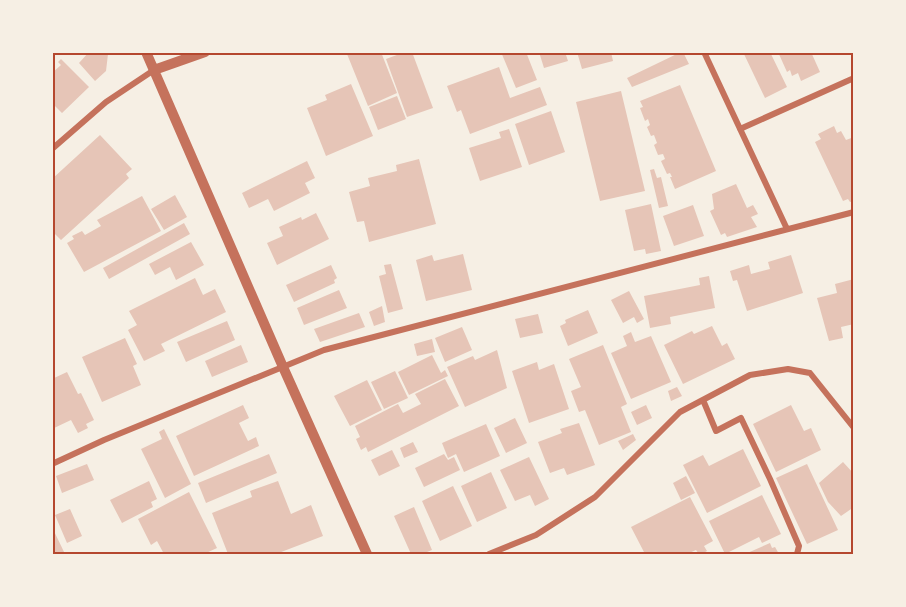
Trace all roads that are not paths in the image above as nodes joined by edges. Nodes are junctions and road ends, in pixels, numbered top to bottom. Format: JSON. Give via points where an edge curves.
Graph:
{"nodes":[{"id":1,"x":146,"y":52,"type":"edge"},
{"id":2,"x":205,"y":52,"type":"edge"},
{"id":3,"x":704,"y":52,"type":"edge"},
{"id":4,"x":154,"y":70,"type":"junction"},
{"id":5,"x":854,"y":78,"type":"edge"},
{"id":6,"x":740,"y":129,"type":"junction"},
{"id":7,"x":52,"y":149,"type":"edge"},
{"id":8,"x":854,"y":212,"type":"edge"},
{"id":9,"x":787,"y":229,"type":"junction"},
{"id":10,"x":283,"y":367,"type":"junction"},
{"id":11,"x":703,"y":400,"type":"junction"},
{"id":12,"x":854,"y":428,"type":"edge"},
{"id":13,"x":52,"y":464,"type":"edge"},
{"id":14,"x":367,"y":555,"type":"edge"},
{"id":15,"x":489,"y":555,"type":"edge"},
{"id":16,"x":797,"y":555,"type":"edge"}],
"edges":[{"from":1,"to":4,"type":"street"},
{"from":2,"to":4,"type":"street"},
{"from":3,"to":6,"type":"street"},
{"from":4,"to":7,"type":"street","via":[[106,102]]},
{"from":4,"to":10,"type":"street"},
{"from":5,"to":6,"type":"street"},
{"from":6,"to":9,"type":"street"},
{"from":8,"to":9,"type":"street"},
{"from":9,"to":10,"type":"street","via":[[324,350]]},
{"from":10,"to":13,"type":"street"},
{"from":10,"to":14,"type":"street"},
{"from":11,"to":12,"type":"street","via":[[750,375],[788,369],[810,374]]},
{"from":11,"to":15,"type":"street","via":[[680,412],[595,497],[536,535]]},
{"from":11,"to":16,"type":"street","via":[[716,431],[741,418],[799,546]]}]}
